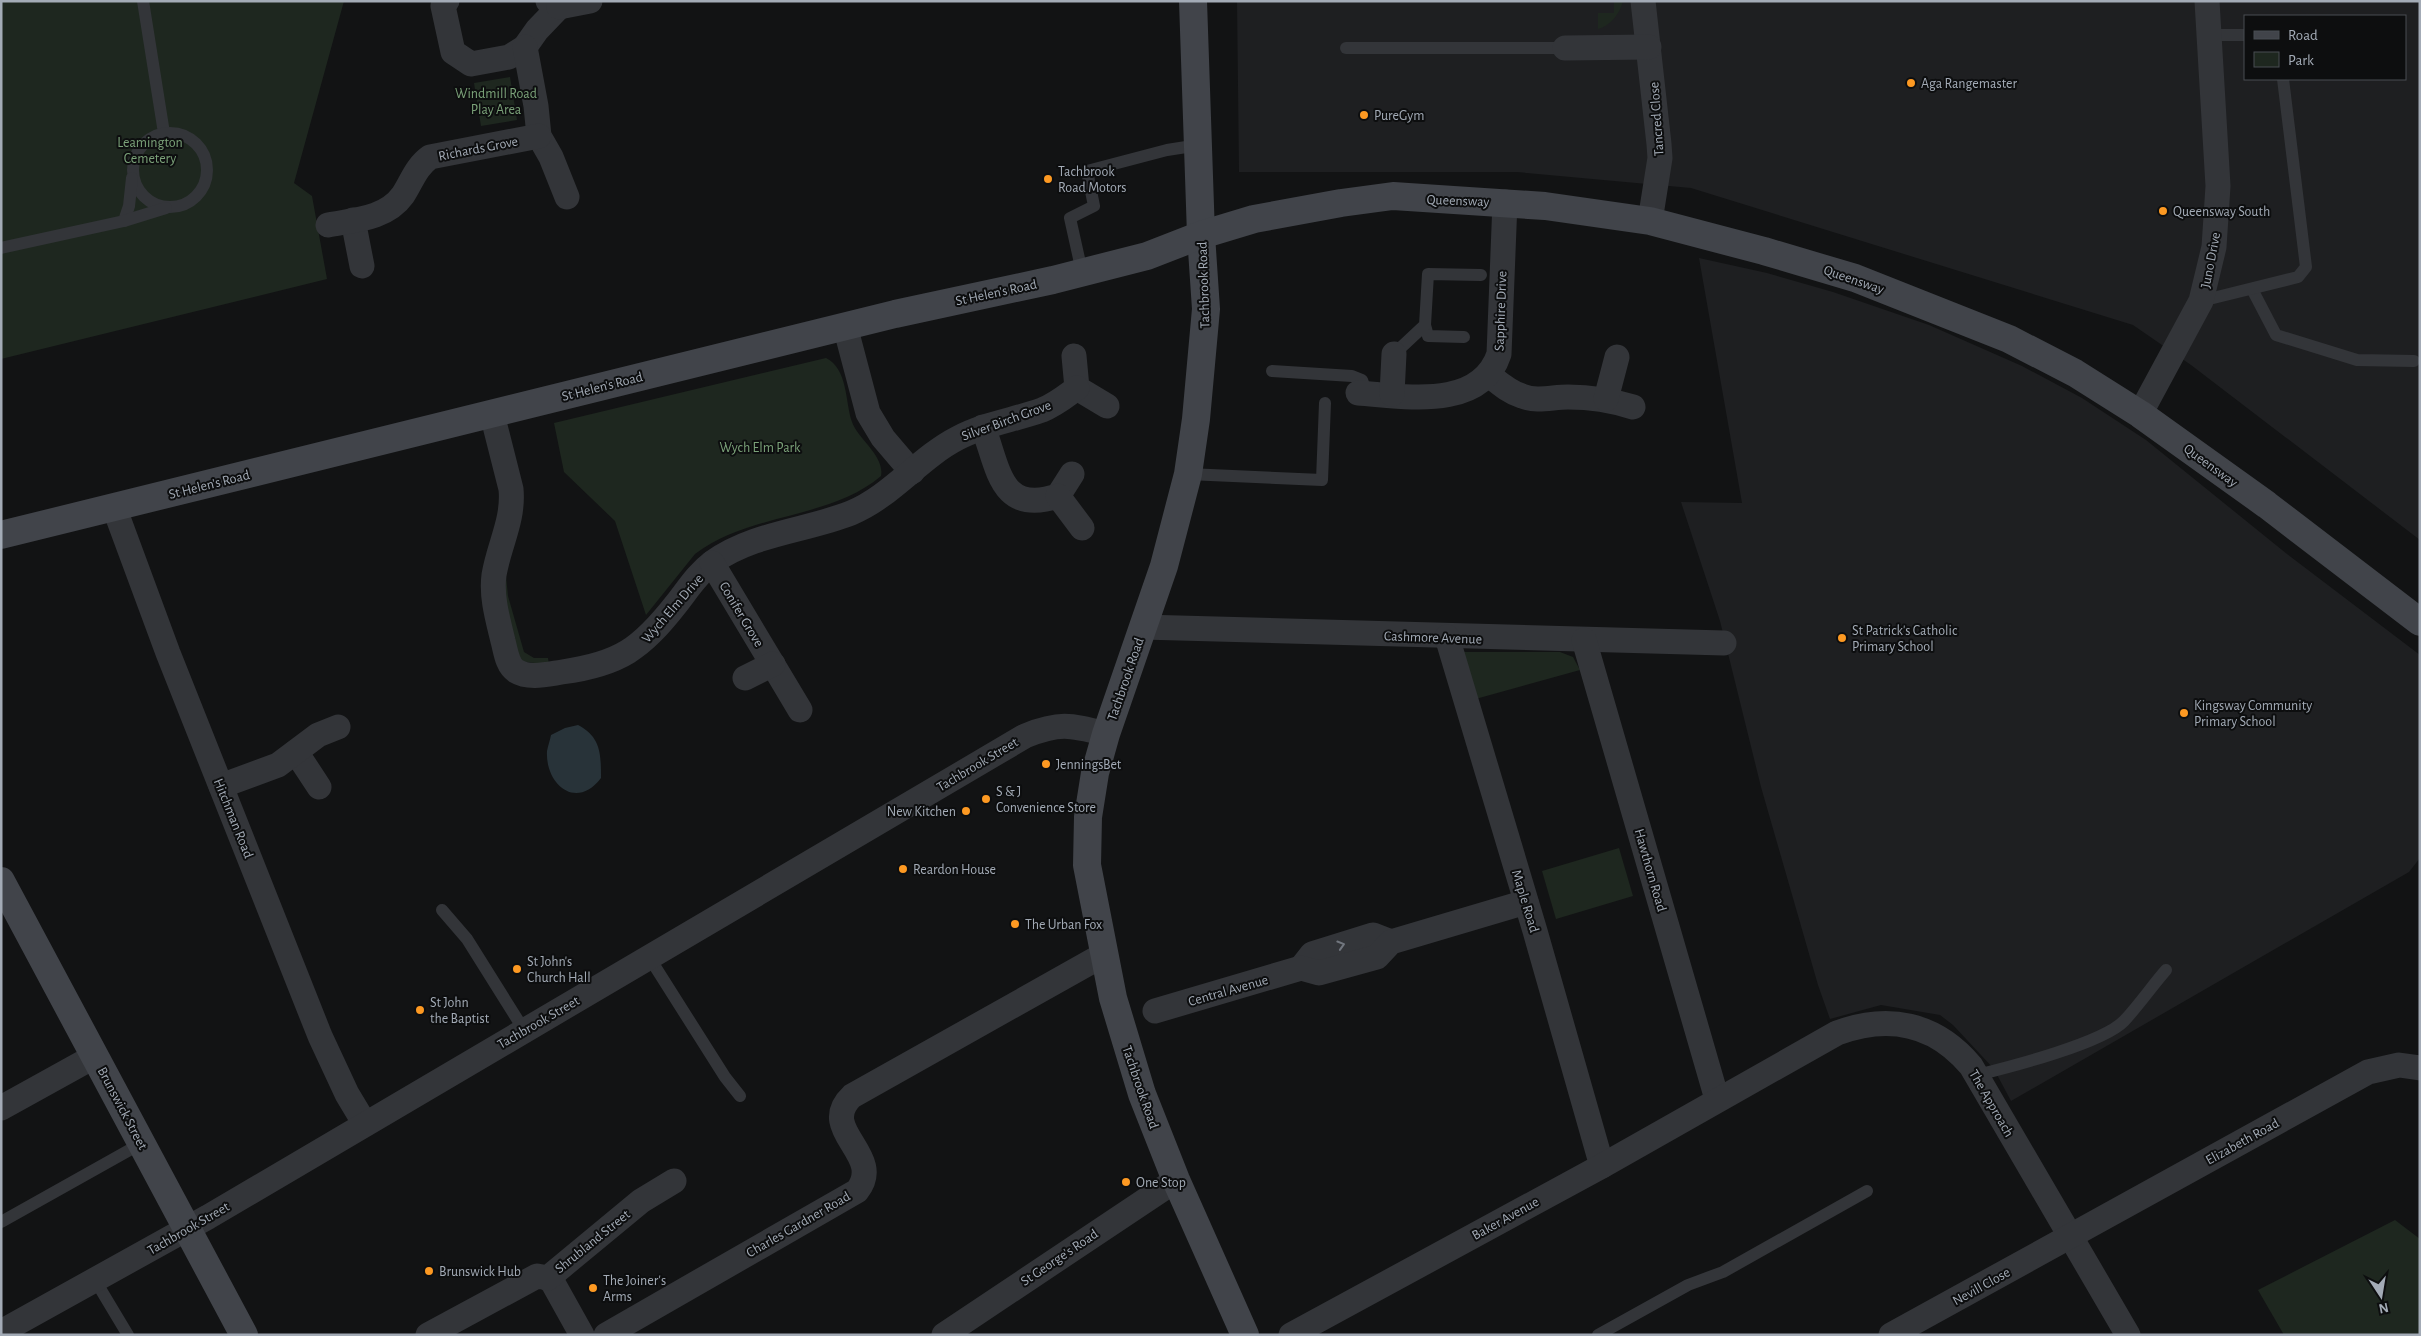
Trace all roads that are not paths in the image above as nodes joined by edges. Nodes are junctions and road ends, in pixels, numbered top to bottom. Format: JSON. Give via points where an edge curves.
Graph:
{"nodes":[{"id":1,"x":144,"y":1,"type":"edge"},
{"id":2,"x":448,"y":1,"type":"edge"},
{"id":3,"x":590,"y":1,"type":"edge"},
{"id":4,"x":1194,"y":1,"type":"edge"},
{"id":5,"x":1643,"y":1,"type":"edge"},
{"id":6,"x":2207,"y":1,"type":"edge"},
{"id":7,"x":554,"y":4,"type":"edge"},
{"id":8,"x":2209,"y":35,"type":"junction"},
{"id":9,"x":2244,"y":35,"type":"edge"},
{"id":10,"x":525,"y":47,"type":"junction"},
{"id":11,"x":1649,"y":47,"type":"junction"},
{"id":12,"x":1346,"y":48,"type":"dead end"},
{"id":13,"x":1565,"y":48,"type":"joint"},
{"id":14,"x":2283,"y":80,"type":"edge"},
{"id":15,"x":164,"y":132,"type":"junction"},
{"id":16,"x":539,"y":136,"type":"junction"},
{"id":17,"x":1199,"y":145,"type":"junction"},
{"id":18,"x":132,"y":176,"type":"junction"},
{"id":19,"x":567,"y":197,"type":"dead end"},
{"id":20,"x":1504,"y":202,"type":"junction"},
{"id":21,"x":168,"y":207,"type":"junction"},
{"id":22,"x":353,"y":220,"type":"junction"},
{"id":23,"x":124,"y":221,"type":"junction"},
{"id":24,"x":1650,"y":222,"type":"junction"},
{"id":25,"x":328,"y":225,"type":"dead end"},
{"id":26,"x":1201,"y":235,"type":"junction"},
{"id":27,"x":1,"y":248,"type":"edge"},
{"id":28,"x":362,"y":266,"type":"dead end"},
{"id":29,"x":1082,"y":272,"type":"junction"},
{"id":30,"x":1481,"y":275,"type":"dead end"},
{"id":31,"x":2252,"y":289,"type":"junction"},
{"id":32,"x":2201,"y":301,"type":"junction"},
{"id":33,"x":1425,"y":325,"type":"junction"},
{"id":34,"x":845,"y":326,"type":"junction"},
{"id":35,"x":1464,"y":337,"type":"dead end"},
{"id":36,"x":1394,"y":354,"type":"joint"},
{"id":37,"x":1074,"y":356,"type":"dead end"},
{"id":38,"x":1618,"y":357,"type":"dead end"},
{"id":39,"x":2414,"y":361,"type":"dead end"},
{"id":40,"x":1272,"y":371,"type":"dead end"},
{"id":41,"x":1489,"y":375,"type":"junction"},
{"id":42,"x":1077,"y":388,"type":"junction"},
{"id":43,"x":1363,"y":393,"type":"joint"},
{"id":44,"x":1392,"y":394,"type":"junction"},
{"id":45,"x":1606,"y":399,"type":"junction"},
{"id":46,"x":1325,"y":403,"type":"dead end"},
{"id":47,"x":1107,"y":406,"type":"dead end"},
{"id":48,"x":1633,"y":407,"type":"dead end"},
{"id":49,"x":492,"y":414,"type":"junction"},
{"id":50,"x":2140,"y":414,"type":"junction"},
{"id":51,"x":983,"y":427,"type":"junction"},
{"id":52,"x":912,"y":472,"type":"junction"},
{"id":53,"x":1072,"y":474,"type":"dead end"},
{"id":54,"x":1188,"y":474,"type":"junction"},
{"id":55,"x":1058,"y":496,"type":"junction"},
{"id":56,"x":114,"y":507,"type":"junction"},
{"id":57,"x":1082,"y":528,"type":"dead end"},
{"id":58,"x":1,"y":535,"type":"edge"},
{"id":59,"x":712,"y":563,"type":"junction"},
{"id":60,"x":2420,"y":622,"type":"edge"},
{"id":61,"x":1142,"y":627,"type":"junction"},
{"id":62,"x":1447,"y":637,"type":"junction"},
{"id":63,"x":1584,"y":640,"type":"junction"},
{"id":64,"x":1724,"y":643,"type":"dead end"},
{"id":65,"x":773,"y":664,"type":"junction"},
{"id":66,"x":745,"y":678,"type":"dead end"},
{"id":67,"x":800,"y":710,"type":"dead end"},
{"id":68,"x":338,"y":727,"type":"dead end"},
{"id":69,"x":1106,"y":734,"type":"junction"},
{"id":70,"x":296,"y":752,"type":"junction"},
{"id":71,"x":221,"y":786,"type":"junction"},
{"id":72,"x":320,"y":787,"type":"dead end"},
{"id":73,"x":1,"y":881,"type":"edge"},
{"id":74,"x":1526,"y":902,"type":"junction"},
{"id":75,"x":442,"y":910,"type":"dead end"},
{"id":76,"x":1103,"y":955,"type":"junction"},
{"id":77,"x":649,"y":957,"type":"junction"},
{"id":78,"x":2166,"y":970,"type":"dead end"},
{"id":79,"x":1155,"y":1011,"type":"dead end"},
{"id":80,"x":524,"y":1030,"type":"junction"},
{"id":81,"x":95,"y":1056,"type":"junction"},
{"id":82,"x":2420,"y":1068,"type":"edge"},
{"id":83,"x":1977,"y":1075,"type":"junction"},
{"id":84,"x":740,"y":1096,"type":"dead end"},
{"id":85,"x":1717,"y":1099,"type":"junction"},
{"id":86,"x":1,"y":1108,"type":"edge"},
{"id":87,"x":365,"y":1124,"type":"junction"},
{"id":88,"x":142,"y":1143,"type":"junction"},
{"id":89,"x":1602,"y":1166,"type":"junction"},
{"id":90,"x":1176,"y":1180,"type":"junction"},
{"id":91,"x":674,"y":1181,"type":"dead end"},
{"id":92,"x":1867,"y":1191,"type":"dead end"},
{"id":93,"x":1,"y":1222,"type":"edge"},
{"id":94,"x":187,"y":1229,"type":"junction"},
{"id":95,"x":2070,"y":1236,"type":"junction"},
{"id":96,"x":548,"y":1278,"type":"junction"},
{"id":97,"x":96,"y":1280,"type":"junction"},
{"id":98,"x":1,"y":1332,"type":"edge"},
{"id":99,"x":128,"y":1335,"type":"edge"},
{"id":100,"x":244,"y":1335,"type":"edge"},
{"id":101,"x":428,"y":1335,"type":"edge"},
{"id":102,"x":582,"y":1335,"type":"edge"},
{"id":103,"x":606,"y":1335,"type":"edge"},
{"id":104,"x":944,"y":1335,"type":"edge"},
{"id":105,"x":1245,"y":1335,"type":"edge"},
{"id":106,"x":1292,"y":1335,"type":"edge"},
{"id":107,"x":1598,"y":1335,"type":"edge"},
{"id":108,"x":1891,"y":1335,"type":"edge"},
{"id":109,"x":2128,"y":1335,"type":"edge"}],
"edges":[{"from":1,"to":15,"type":"lane"},
{"from":2,"to":10,"type":"street","via":[[444,6],[453,52],[471,64],[509,57]]},
{"from":3,"to":7,"type":"street"},
{"from":4,"to":17,"type":"street","name":"Tachbrook Road"},
{"from":5,"to":11,"type":"street","name":"Tancred Close"},
{"from":6,"to":8,"type":"street","name":"Juno Drive"},
{"from":7,"to":10,"type":"street"},
{"from":8,"to":9,"type":"lane"},
{"from":8,"to":32,"type":"street","name":"Juno Drive","via":[[2218,202],[2214,247]]},
{"from":10,"to":16,"type":"street"},
{"from":11,"to":13,"type":"street"},
{"from":11,"to":24,"type":"street","name":"Tancred Close","via":[[1660,158]]},
{"from":12,"to":13,"type":"lane"},
{"from":14,"to":31,"type":"lane","via":[[2306,267],[2298,277]]},
{"from":15,"to":18,"type":"lane","via":[[154,135],[139,147],[134,156]]},
{"from":15,"to":21,"type":"lane","via":[[179,133],[193,140],[203,152],[207,166],[199,193],[185,204]]},
{"from":16,"to":19,"type":"street"},
{"from":16,"to":22,"type":"street","name":"Richards Grove","via":[[430,157],[418,167],[396,203],[383,213]]},
{"from":17,"to":26,"type":"street","name":"Tachbrook Road"},
{"from":17,"to":29,"type":"lane","via":[[1087,170],[1094,206],[1070,218]]},
{"from":18,"to":21,"type":"lane","via":[[144,198]]},
{"from":18,"to":23,"type":"lane"},
{"from":20,"to":24,"type":"street","name":"Queensway","via":[[1581,210]]},
{"from":20,"to":26,"type":"street","name":"Queensway","via":[[1376,197],[1270,216]]},
{"from":20,"to":41,"type":"street","name":"Sapphire Drive","via":[[1499,354]]},
{"from":21,"to":23,"type":"lane"},
{"from":22,"to":25,"type":"street","name":"Richards Grove"},
{"from":22,"to":28,"type":"street"},
{"from":23,"to":27,"type":"lane"},
{"from":24,"to":50,"type":"street","name":"Queensway","via":[[1796,259],[1942,311],[2009,339],[2109,393]]},
{"from":26,"to":29,"type":"street","name":"St Helen's Road","via":[[1148,256]]},
{"from":26,"to":54,"type":"street","name":"Tachbrook Road","via":[[1206,317]]},
{"from":29,"to":34,"type":"street","name":"St Helen's Road"},
{"from":30,"to":33,"type":"lane","via":[[1428,274]]},
{"from":31,"to":32,"type":"lane"},
{"from":31,"to":39,"type":"lane","via":[[2276,335],[2357,360]]},
{"from":32,"to":50,"type":"street","name":"Juno Drive"},
{"from":33,"to":35,"type":"lane","via":[[1428,336]]},
{"from":33,"to":36,"type":"lane"},
{"from":34,"to":49,"type":"street","name":"St Helen's Road"},
{"from":34,"to":52,"type":"street","via":[[868,413],[883,438]]},
{"from":36,"to":44,"type":"street"},
{"from":37,"to":42,"type":"street"},
{"from":38,"to":45,"type":"street"},
{"from":40,"to":43,"type":"lane","via":[[1352,376],[1362,380]]},
{"from":41,"to":44,"type":"street","via":[[1464,391],[1445,395]]},
{"from":41,"to":45,"type":"street","via":[[1523,397]]},
{"from":42,"to":47,"type":"street"},
{"from":42,"to":51,"type":"street","name":"Silver Birch Grove","via":[[1042,410]]},
{"from":43,"to":44,"type":"street"},
{"from":45,"to":48,"type":"street"},
{"from":46,"to":54,"type":"lane","via":[[1322,480]]},
{"from":49,"to":56,"type":"street","name":"St Helen's Road"},
{"from":49,"to":59,"type":"street","name":"Wych Elm Drive","via":[[512,489],[507,531],[495,572],[494,594],[508,661],[516,671],[530,676],[569,671],[596,666],[622,656],[648,638]]},
{"from":50,"to":60,"type":"street","name":"Queensway","via":[[2267,505]]},
{"from":51,"to":52,"type":"street","name":"Silver Birch Grove","via":[[950,442]]},
{"from":51,"to":55,"type":"street","via":[[1009,492],[1030,502]]},
{"from":52,"to":59,"type":"street","name":"Wych Elm Drive","via":[[872,503],[850,513],[757,539]]},
{"from":53,"to":55,"type":"street"},
{"from":54,"to":61,"type":"street","name":"Tachbrook Road","via":[[1164,566]]},
{"from":55,"to":57,"type":"street"},
{"from":56,"to":58,"type":"street","name":"St Helen's Road"},
{"from":56,"to":71,"type":"street","name":"Hitchman Road"},
{"from":59,"to":65,"type":"street","name":"Conifer Grove"},
{"from":61,"to":62,"type":"street","name":"Cashmore Avenue"},
{"from":61,"to":69,"type":"street","name":"Tachbrook Road"},
{"from":62,"to":63,"type":"street","name":"Cashmore Avenue"},
{"from":62,"to":74,"type":"street","name":"Maple Road"},
{"from":63,"to":64,"type":"street","name":"Cashmore Avenue"},
{"from":63,"to":85,"type":"street","name":"Hawthorn Road"},
{"from":65,"to":66,"type":"street"},
{"from":65,"to":67,"type":"street","name":"Conifer Grove"},
{"from":68,"to":70,"type":"street","via":[[318,735]]},
{"from":69,"to":76,"type":"street","name":"Tachbrook Road","via":[[1094,780],[1087,840],[1090,889]]},
{"from":69,"to":77,"type":"street","name":"Tachbrook Street","via":[[1065,725],[1024,736]]},
{"from":70,"to":71,"type":"street","via":[[269,769]]},
{"from":70,"to":72,"type":"street"},
{"from":71,"to":87,"type":"street","name":"Hitchman Road","via":[[320,1036]]},
{"from":73,"to":81,"type":"street","name":"Brunswick Street"},
{"from":74,"to":79,"type":"street","name":"Central Avenue","via":[[1391,942],[1378,957],[1319,973],[1301,968]]},
{"from":74,"to":89,"type":"street","name":"Maple Road"},
{"from":75,"to":80,"type":"lane","via":[[466,939]]},
{"from":76,"to":90,"type":"street","name":"Tachbrook Road","via":[[1124,1042]]},
{"from":76,"to":103,"type":"street","name":"Charles Gardner Road","via":[[852,1096],[841,1113],[844,1131],[863,1161],[864,1180],[857,1190]]},
{"from":77,"to":80,"type":"street","name":"Tachbrook Street"},
{"from":77,"to":84,"type":"lane"},
{"from":78,"to":83,"type":"lane","via":[[2124,1022],[2084,1043]]},
{"from":80,"to":87,"type":"street","name":"Tachbrook Street"},
{"from":81,"to":86,"type":"street"},
{"from":81,"to":88,"type":"street","name":"Brunswick Street"},
{"from":82,"to":95,"type":"street","name":"Elizabeth Road","via":[[2399,1066],[2368,1072]]},
{"from":83,"to":85,"type":"street","name":"The Approach","via":[[1964,1057],[1935,1034],[1901,1024],[1880,1022],[1837,1033]]},
{"from":83,"to":95,"type":"street","name":"The Approach"},
{"from":85,"to":89,"type":"street","name":"Baker Avenue"},
{"from":87,"to":94,"type":"street","name":"Tachbrook Street"},
{"from":88,"to":93,"type":"lane"},
{"from":88,"to":94,"type":"street","name":"Brunswick Street"},
{"from":89,"to":106,"type":"street","name":"Baker Avenue"},
{"from":90,"to":104,"type":"street","name":"St George's Road"},
{"from":90,"to":105,"type":"street","name":"Tachbrook Road"},
{"from":91,"to":96,"type":"street","name":"Shrubland Street","via":[[641,1201]]},
{"from":92,"to":107,"type":"lane","via":[[1723,1272],[1688,1285]]},
{"from":94,"to":97,"type":"street","name":"Tachbrook Street"},
{"from":94,"to":100,"type":"street","name":"Brunswick Street"},
{"from":95,"to":108,"type":"street","name":"Nevill Close"},
{"from":95,"to":109,"type":"street","name":"The Approach"},
{"from":96,"to":101,"type":"street","name":"Shrubland Street","via":[[537,1276]]},
{"from":96,"to":102,"type":"street"},
{"from":97,"to":98,"type":"street","name":"Tachbrook Street"},
{"from":97,"to":99,"type":"lane"}]}
